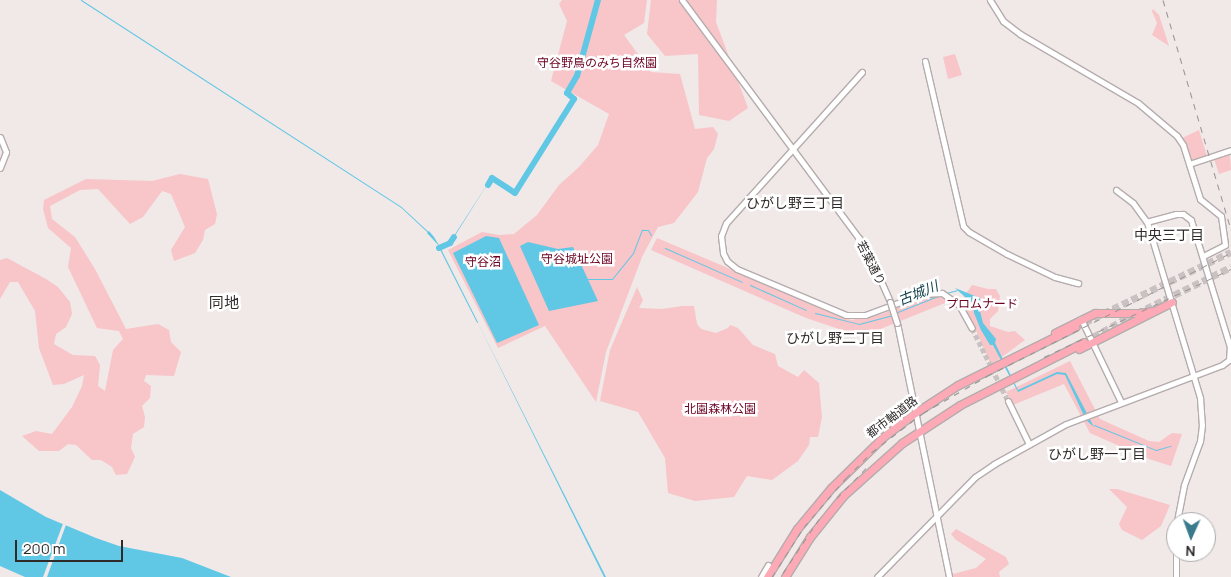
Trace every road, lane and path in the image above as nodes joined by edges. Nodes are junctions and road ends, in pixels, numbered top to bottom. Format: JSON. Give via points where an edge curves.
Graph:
{"nodes":[{"id":1,"x":682,"y":0,"type":"edge"},
{"id":2,"x":990,"y":0,"type":"edge"},
{"id":3,"x":925,"y":61,"type":"dead end"},
{"id":4,"x":862,"y":72,"type":"dead end"},
{"id":5,"x":0,"y":137,"type":"edge"},
{"id":6,"x":792,"y":148,"type":"junction"},
{"id":7,"x":1231,"y":150,"type":"edge"},
{"id":8,"x":1189,"y":164,"type":"junction"},
{"id":9,"x":0,"y":168,"type":"edge"},
{"id":10,"x":1116,"y":190,"type":"dead end"},
{"id":11,"x":1147,"y":222,"type":"junction"},
{"id":12,"x":1203,"y":256,"type":"junction"},
{"id":13,"x":1078,"y":283,"type":"dead end"},
{"id":14,"x":1172,"y":302,"type":"junction"},
{"id":15,"x":1153,"y":311,"type":"junction"},
{"id":16,"x":1081,"y":319,"type":"junction"},
{"id":17,"x":1075,"y":327,"type":"tunnel mouth"},
{"id":18,"x":972,"y":328,"type":"tunnel mouth"},
{"id":19,"x":1084,"y":342,"type":"tunnel mouth"},
{"id":20,"x":1092,"y":343,"type":"junction"},
{"id":21,"x":1194,"y":374,"type":"junction"},
{"id":22,"x":958,"y":385,"type":"junction"},
{"id":23,"x":990,"y":388,"type":"junction"},
{"id":24,"x":1008,"y":401,"type":"tunnel mouth"},
{"id":25,"x":1121,"y":402,"type":"junction"},
{"id":26,"x":915,"y":413,"type":"junction"},
{"id":27,"x":919,"y":431,"type":"junction"},
{"id":28,"x":1029,"y":444,"type":"junction"},
{"id":29,"x":1179,"y":512,"type":"edge"},
{"id":30,"x":937,"y":518,"type":"junction"},
{"id":31,"x":1176,"y":562,"type":"edge"},
{"id":32,"x":768,"y":565,"type":"dead end"},
{"id":33,"x":761,"y":577,"type":"edge"},
{"id":34,"x":766,"y":577,"type":"edge"},
{"id":35,"x":785,"y":577,"type":"edge"},
{"id":36,"x":877,"y":577,"type":"edge"},
{"id":37,"x":949,"y":577,"type":"edge"},
{"id":38,"x":1176,"y":577,"type":"edge"}],
"edges":[{"from":1,"to":6,"type":"street","name":"若葉通り"},
{"from":2,"to":8,"type":"street","via":[[1003,21],[1026,39],[1149,111],[1181,142]]},
{"from":3,"to":13,"type":"street","via":[[963,226],[1011,256],[1055,277]]},
{"from":4,"to":6,"type":"street"},
{"from":5,"to":9,"type":"street","via":[[6,152]]},
{"from":6,"to":18,"type":"street","via":[[723,228],[721,248],[732,266],[840,314],[852,316],[872,313],[922,294],[942,293],[959,305]]},
{"from":6,"to":26,"type":"street","name":"若葉通り","bridge":true,"via":[[859,238],[876,270],[896,323]]},
{"from":7,"to":8,"type":"street"},
{"from":8,"to":12,"type":"street","via":[[1200,199],[1221,216],[1226,242]]},
{"from":10,"to":11,"type":"street","via":[[1133,203]]},
{"from":11,"to":12,"type":"street","via":[[1176,214],[1187,216],[1193,224]]},
{"from":11,"to":14,"type":"street"},
{"from":12,"to":21,"type":"street","via":[[1231,354],[1222,365]]},
{"from":14,"to":15,"type":"main road"},
{"from":14,"to":21,"type":"street"},
{"from":15,"to":16,"type":"main road","via":[[1101,312]]},
{"from":15,"to":20,"type":"main road"},
{"from":16,"to":20,"type":"street"},
{"from":16,"to":22,"type":"main road"},
{"from":17,"to":22,"type":"main road","name":"都市軸道路"},
{"from":19,"to":23,"type":"main road"},
{"from":20,"to":23,"type":"main road","via":[[1009,383]]},
{"from":20,"to":25,"type":"street"},
{"from":21,"to":25,"type":"street"},
{"from":21,"to":29,"type":"street","via":[[1202,425]]},
{"from":22,"to":26,"type":"main road","name":"都市軸道路"},
{"from":23,"to":27,"type":"main road"},
{"from":24,"to":28,"type":"street"},
{"from":25,"to":28,"type":"street"},
{"from":26,"to":27,"type":"street","name":"若葉通り"},
{"from":26,"to":34,"type":"main road","name":"都市軸道路","via":[[864,453],[831,488],[797,530]]},
{"from":27,"to":30,"type":"street","name":"若葉通り"},
{"from":27,"to":35,"type":"main road","via":[[878,462],[844,496],[810,538]]},
{"from":28,"to":30,"type":"street","via":[[975,477]]},
{"from":30,"to":36,"type":"street"},
{"from":30,"to":37,"type":"street","name":"若葉通り"},
{"from":31,"to":38,"type":"street"},
{"from":32,"to":33,"type":"street"}]}
